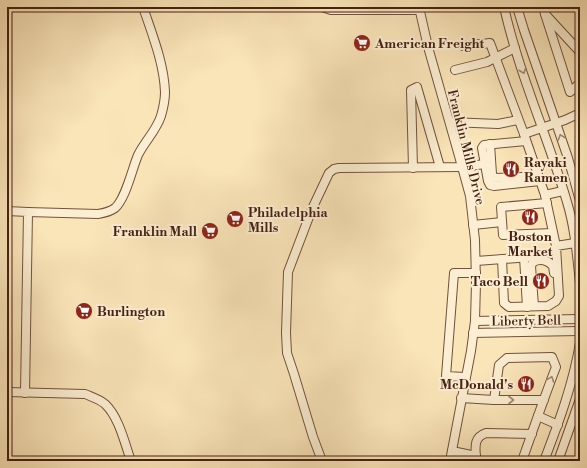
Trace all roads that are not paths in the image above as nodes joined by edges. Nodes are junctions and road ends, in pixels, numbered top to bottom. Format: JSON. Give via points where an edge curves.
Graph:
{"nodes":[{"id":1,"x":143,"y":7,"type":"edge"},
{"id":2,"x":322,"y":7,"type":"edge"},
{"id":3,"x":504,"y":7,"type":"edge"},
{"id":4,"x":517,"y":7,"type":"edge"},
{"id":5,"x":420,"y":8,"type":"edge"},
{"id":6,"x":544,"y":10,"type":"edge"},
{"id":7,"x":463,"y":46,"type":"dead end"},
{"id":8,"x":515,"y":48,"type":"junction"},
{"id":9,"x":580,"y":52,"type":"edge"},
{"id":10,"x":496,"y":58,"type":"junction"},
{"id":11,"x":455,"y":70,"type":"dead end"},
{"id":12,"x":580,"y":83,"type":"edge"},
{"id":13,"x":580,"y":113,"type":"edge"},
{"id":14,"x":518,"y":120,"type":"junction"},
{"id":15,"x":450,"y":122,"type":"junction"},
{"id":16,"x":556,"y":123,"type":"junction"},
{"id":17,"x":542,"y":127,"type":"junction"},
{"id":18,"x":525,"y":137,"type":"junction"},
{"id":19,"x":490,"y":144,"type":"junction"},
{"id":20,"x":485,"y":164,"type":"junction"},
{"id":21,"x":440,"y":167,"type":"junction"},
{"id":22,"x":413,"y":168,"type":"junction"},
{"id":23,"x":462,"y":168,"type":"junction"},
{"id":24,"x":539,"y":178,"type":"junction"},
{"id":25,"x":563,"y":191,"type":"junction"},
{"id":26,"x":546,"y":199,"type":"junction"},
{"id":27,"x":580,"y":202,"type":"edge"},
{"id":28,"x":7,"y":211,"type":"edge"},
{"id":29,"x":28,"y":212,"type":"junction"},
{"id":30,"x":502,"y":222,"type":"junction"},
{"id":31,"x":473,"y":225,"type":"junction"},
{"id":32,"x":553,"y":234,"type":"junction"},
{"id":33,"x":575,"y":243,"type":"junction"},
{"id":34,"x":556,"y":246,"type":"junction"},
{"id":35,"x":556,"y":256,"type":"junction"},
{"id":36,"x":524,"y":257,"type":"junction"},
{"id":37,"x":502,"y":259,"type":"junction"},
{"id":38,"x":476,"y":261,"type":"junction"},
{"id":39,"x":476,"y":273,"type":"junction"},
{"id":40,"x":580,"y":284,"type":"edge"},
{"id":41,"x":556,"y":301,"type":"junction"},
{"id":42,"x":530,"y":307,"type":"junction"},
{"id":43,"x":580,"y":319,"type":"edge"},
{"id":44,"x":475,"y":321,"type":"junction"},
{"id":45,"x":580,"y":331,"type":"edge"},
{"id":46,"x":473,"y":333,"type":"junction"},
{"id":47,"x":580,"y":343,"type":"edge"},
{"id":48,"x":465,"y":377,"type":"junction"},
{"id":49,"x":7,"y":392,"type":"edge"},
{"id":50,"x":25,"y":393,"type":"junction"},
{"id":51,"x":461,"y":398,"type":"junction"},
{"id":52,"x":580,"y":399,"type":"edge"},
{"id":53,"x":494,"y":400,"type":"junction"},
{"id":54,"x":544,"y":400,"type":"junction"},
{"id":55,"x":538,"y":416,"type":"junction"},
{"id":56,"x":558,"y":425,"type":"junction"},
{"id":57,"x":532,"y":434,"type":"junction"},
{"id":58,"x":452,"y":451,"type":"junction"},
{"id":59,"x":476,"y":459,"type":"edge"},
{"id":60,"x":131,"y":461,"type":"edge"},
{"id":61,"x":322,"y":461,"type":"edge"},
{"id":62,"x":450,"y":461,"type":"edge"},
{"id":63,"x":522,"y":461,"type":"edge"},
{"id":64,"x":544,"y":461,"type":"edge"},
{"id":65,"x":558,"y":461,"type":"edge"}],
"edges":[{"from":1,"to":29,"type":"street","via":[[163,72],[165,94],[159,122],[138,156],[119,204],[108,212],[98,214]]},
{"from":2,"to":5,"type":"street","via":[[331,10]]},
{"from":3,"to":8,"type":"street"},
{"from":4,"to":16,"type":"street"},
{"from":5,"to":15,"type":"street","name":"Franklin Mills Drive","via":[[428,47]]},
{"from":6,"to":9,"type":"street"},
{"from":6,"to":12,"type":"street","via":[[570,92]]},
{"from":7,"to":10,"type":"street","via":[[490,43]]},
{"from":8,"to":10,"type":"street"},
{"from":8,"to":17,"type":"street","one_way":true},
{"from":10,"to":11,"type":"street"},
{"from":10,"to":14,"type":"street"},
{"from":13,"to":16,"type":"street"},
{"from":14,"to":15,"type":"street","via":[[498,124]]},
{"from":14,"to":18,"type":"street"},
{"from":15,"to":23,"type":"street","name":"Franklin Mills Drive"},
{"from":16,"to":17,"type":"street"},
{"from":27,"to":16,"type":"street","one_way":true},
{"from":17,"to":18,"type":"street"},
{"from":17,"to":25,"type":"street"},
{"from":18,"to":19,"type":"street"},
{"from":18,"to":24,"type":"street"},
{"from":19,"to":20,"type":"street","via":[[482,148]]},
{"from":19,"to":24,"type":"street","via":[[494,178]]},
{"from":20,"to":23,"type":"street"},
{"from":20,"to":24,"type":"street","via":[[490,185]]},
{"from":21,"to":22,"type":"street"},
{"from":21,"to":22,"type":"street","via":[[418,87],[411,90]]},
{"from":21,"to":23,"type":"street"},
{"from":22,"to":61,"type":"street","via":[[339,168],[329,173],[288,272],[287,353]]},
{"from":23,"to":31,"type":"street","name":"Franklin Mills Drive","via":[[470,196]]},
{"from":24,"to":26,"type":"street"},
{"from":25,"to":26,"type":"street"},
{"from":25,"to":33,"type":"street"},
{"from":26,"to":30,"type":"street","via":[[501,206]]},
{"from":26,"to":32,"type":"street"},
{"from":28,"to":29,"type":"street"},
{"from":29,"to":50,"type":"street"},
{"from":30,"to":31,"type":"street"},
{"from":30,"to":32,"type":"street","via":[[503,235]]},
{"from":31,"to":38,"type":"street","name":"Franklin Mills Drive"},
{"from":32,"to":34,"type":"street"},
{"from":33,"to":34,"type":"street"},
{"from":33,"to":40,"type":"street"},
{"from":34,"to":35,"type":"street"},
{"from":35,"to":36,"type":"street","via":[[546,257],[537,254]]},
{"from":35,"to":41,"type":"street","via":[[559,296]]},
{"from":36,"to":37,"type":"street"},
{"from":36,"to":42,"type":"street"},
{"from":37,"to":38,"type":"street"},
{"from":37,"to":42,"type":"street","via":[[504,303],[509,307]]},
{"from":38,"to":39,"type":"street","name":"Franklin Mills Drive"},
{"from":39,"to":44,"type":"street","name":"Franklin Mills Drive"},
{"from":39,"to":48,"type":"street","via":[[454,273],[446,376]]},
{"from":41,"to":42,"type":"street","via":[[548,306]]},
{"from":41,"to":42,"type":"street","via":[[553,266],[549,262],[537,259],[531,266]]},
{"from":43,"to":44,"type":"street","name":"Liberty Bell"},
{"from":44,"to":46,"type":"street","name":"Franklin Mills Drive"},
{"from":45,"to":46,"type":"street","name":"Liberty Bell"},
{"from":46,"to":48,"type":"street","name":"Franklin Mills Drive"},
{"from":47,"to":56,"type":"street","via":[[575,370]]},
{"from":48,"to":51,"type":"street","name":"Franklin Mills Drive"},
{"from":49,"to":50,"type":"street"},
{"from":50,"to":60,"type":"street","via":[[85,394],[105,404],[112,412]]},
{"from":51,"to":53,"type":"street"},
{"from":51,"to":58,"type":"street","name":"Franklin Mills Drive"},
{"from":52,"to":65,"type":"street"},
{"from":53,"to":54,"type":"street","one_way":true},
{"from":54,"to":53,"type":"street","one_way":true,"via":[[556,367],[552,357],[507,358],[499,365]]},
{"from":54,"to":55,"type":"street"},
{"from":55,"to":56,"type":"street"},
{"from":55,"to":57,"type":"street"},
{"from":56,"to":64,"type":"street"},
{"from":57,"to":59,"type":"street","via":[[480,435],[476,440]]},
{"from":57,"to":63,"type":"street"},
{"from":58,"to":59,"type":"street"},
{"from":58,"to":62,"type":"street","name":"Franklin Mills Drive"}]}
